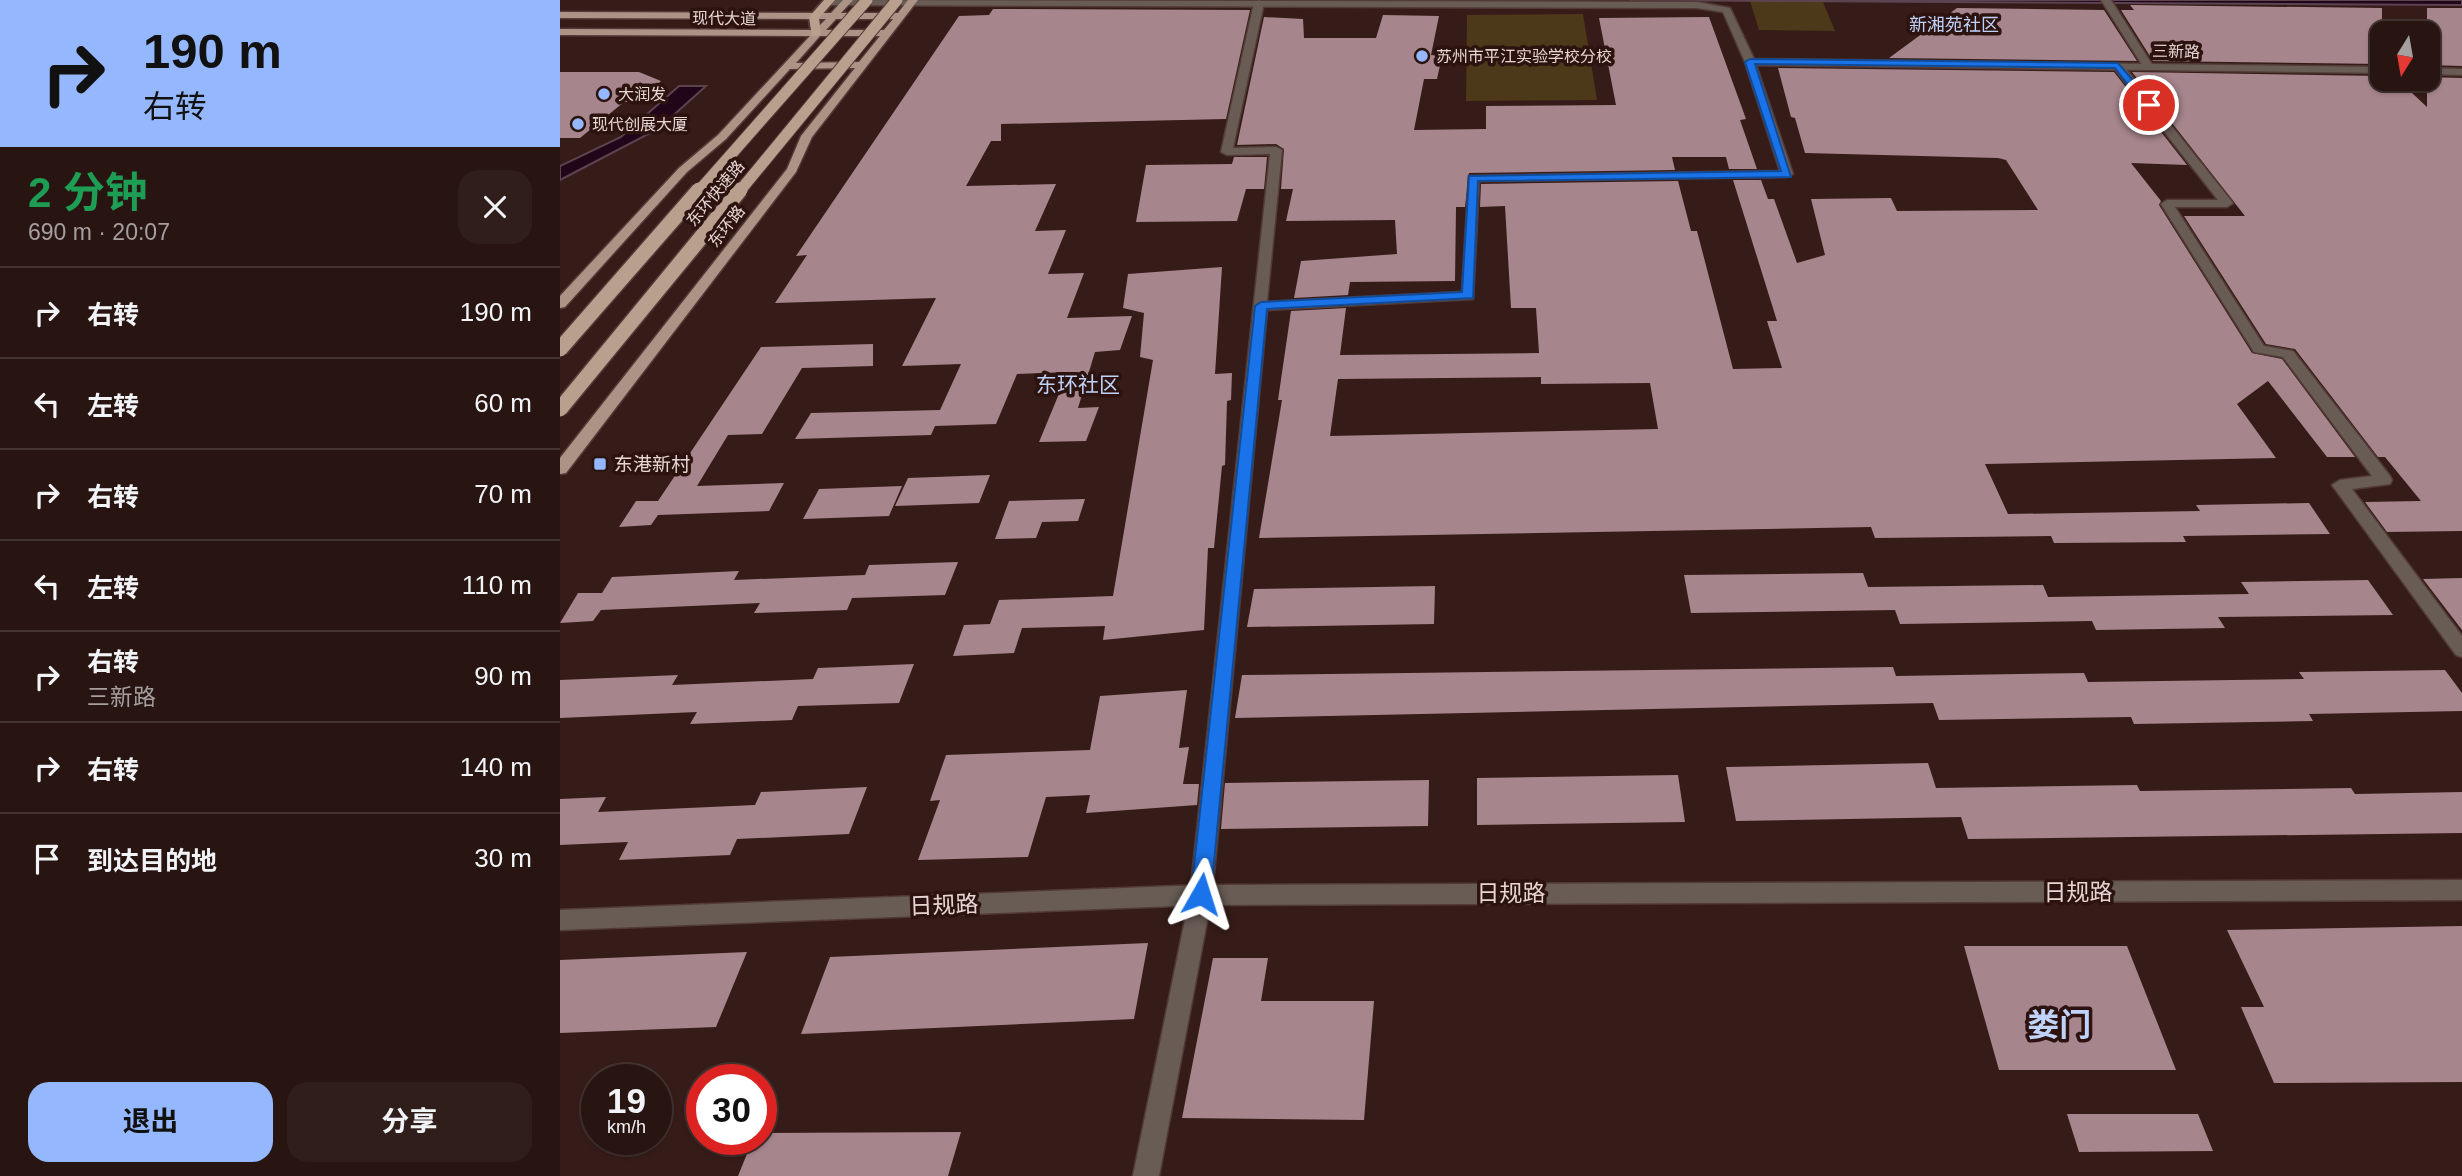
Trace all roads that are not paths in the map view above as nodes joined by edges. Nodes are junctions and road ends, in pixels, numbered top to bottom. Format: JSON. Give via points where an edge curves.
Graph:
{"nodes":[{"id":1,"x":867,"y":0,"type":"edge"},
{"id":2,"x":897,"y":0,"type":"edge"},
{"id":3,"x":829,"y":1,"type":"edge"},
{"id":4,"x":847,"y":1,"type":"edge"},
{"id":5,"x":913,"y":1,"type":"edge"},
{"id":6,"x":2107,"y":2,"type":"edge"},
{"id":7,"x":1259,"y":3,"type":"junction"},
{"id":8,"x":560,"y":15,"type":"edge"},
{"id":9,"x":901,"y":16,"type":"junction"},
{"id":10,"x":814,"y":17,"type":"junction"},
{"id":11,"x":832,"y":17,"type":"junction"},
{"id":12,"x":560,"y":32,"type":"edge"},
{"id":13,"x":887,"y":33,"type":"junction"},
{"id":14,"x":817,"y":35,"type":"junction"},
{"id":15,"x":1750,"y":62,"type":"junction"},
{"id":16,"x":862,"y":65,"type":"junction"},
{"id":17,"x":788,"y":66,"type":"junction"},
{"id":18,"x":2118,"y":66,"type":"junction"},
{"id":19,"x":2148,"y":66,"type":"junction"},
{"id":20,"x":2370,"y":70,"type":"edge"},
{"id":21,"x":2440,"y":71,"type":"edge"},
{"id":22,"x":2462,"y":72,"type":"edge"},
{"id":23,"x":560,"y":304,"type":"edge"},
{"id":24,"x":1261,"y":306,"type":"junction"},
{"id":25,"x":560,"y":349,"type":"edge"},
{"id":26,"x":560,"y":409,"type":"edge"},
{"id":27,"x":560,"y":470,"type":"edge"},
{"id":28,"x":2462,"y":650,"type":"edge"},
{"id":29,"x":2462,"y":890,"type":"edge"},
{"id":30,"x":1201,"y":894,"type":"junction"},
{"id":31,"x":560,"y":920,"type":"edge"},
{"id":32,"x":1146,"y":1176,"type":"edge"}],
"edges":[{"from":1,"to":25,"type":"highway","name":"东环快速路","bridge":true},
{"from":2,"to":26,"type":"highway","name":"东环快速路","bridge":true},
{"from":3,"to":4,"type":"street"},
{"from":3,"to":10,"type":"highway"},
{"from":4,"to":5,"type":"street"},
{"from":4,"to":11,"type":"main road"},
{"from":5,"to":7,"type":"street"},
{"from":5,"to":9,"type":"main road","name":"东环路"},
{"from":6,"to":19,"type":"street"},
{"from":7,"to":15,"type":"street","via":[[1716,6],[1727,10]]},
{"from":7,"to":24,"type":"street","via":[[1227,152],[1276,150]]},
{"from":8,"to":10,"type":"main road","name":"现代大道"},
{"from":9,"to":11,"type":"main road","name":"现代大道"},
{"from":9,"to":13,"type":"main road","name":"东环路"},
{"from":10,"to":11,"type":"main road","name":"现代大道"},
{"from":10,"to":14,"type":"highway"},
{"from":11,"to":14,"type":"main road"},
{"from":12,"to":14,"type":"main road","name":"现代大道"},
{"from":13,"to":14,"type":"main road","name":"现代大道"},
{"from":13,"to":16,"type":"main road","name":"东环路"},
{"from":14,"to":17,"type":"main road"},
{"from":15,"to":18,"type":"street","name":"三新路"},
{"from":15,"to":24,"type":"street","via":[[1787,174],[1473,178],[1468,296]]},
{"from":16,"to":17,"type":"main road"},
{"from":16,"to":27,"type":"main road","name":"东环路","via":[[807,136],[792,170]]},
{"from":17,"to":23,"type":"main road","via":[[722,137],[683,170]]},
{"from":18,"to":19,"type":"street","name":"三新路"},
{"from":18,"to":28,"type":"street","via":[[2227,203],[2167,204],[2259,349],[2288,354],[2384,480],[2340,485]]},
{"from":19,"to":20,"type":"street","name":"三新路"},
{"from":21,"to":22,"type":"street"},
{"from":24,"to":30,"type":"street"},
{"from":29,"to":30,"type":"street","name":"日规路"},
{"from":30,"to":31,"type":"street","name":"日规路"},
{"from":30,"to":32,"type":"street"}]}
